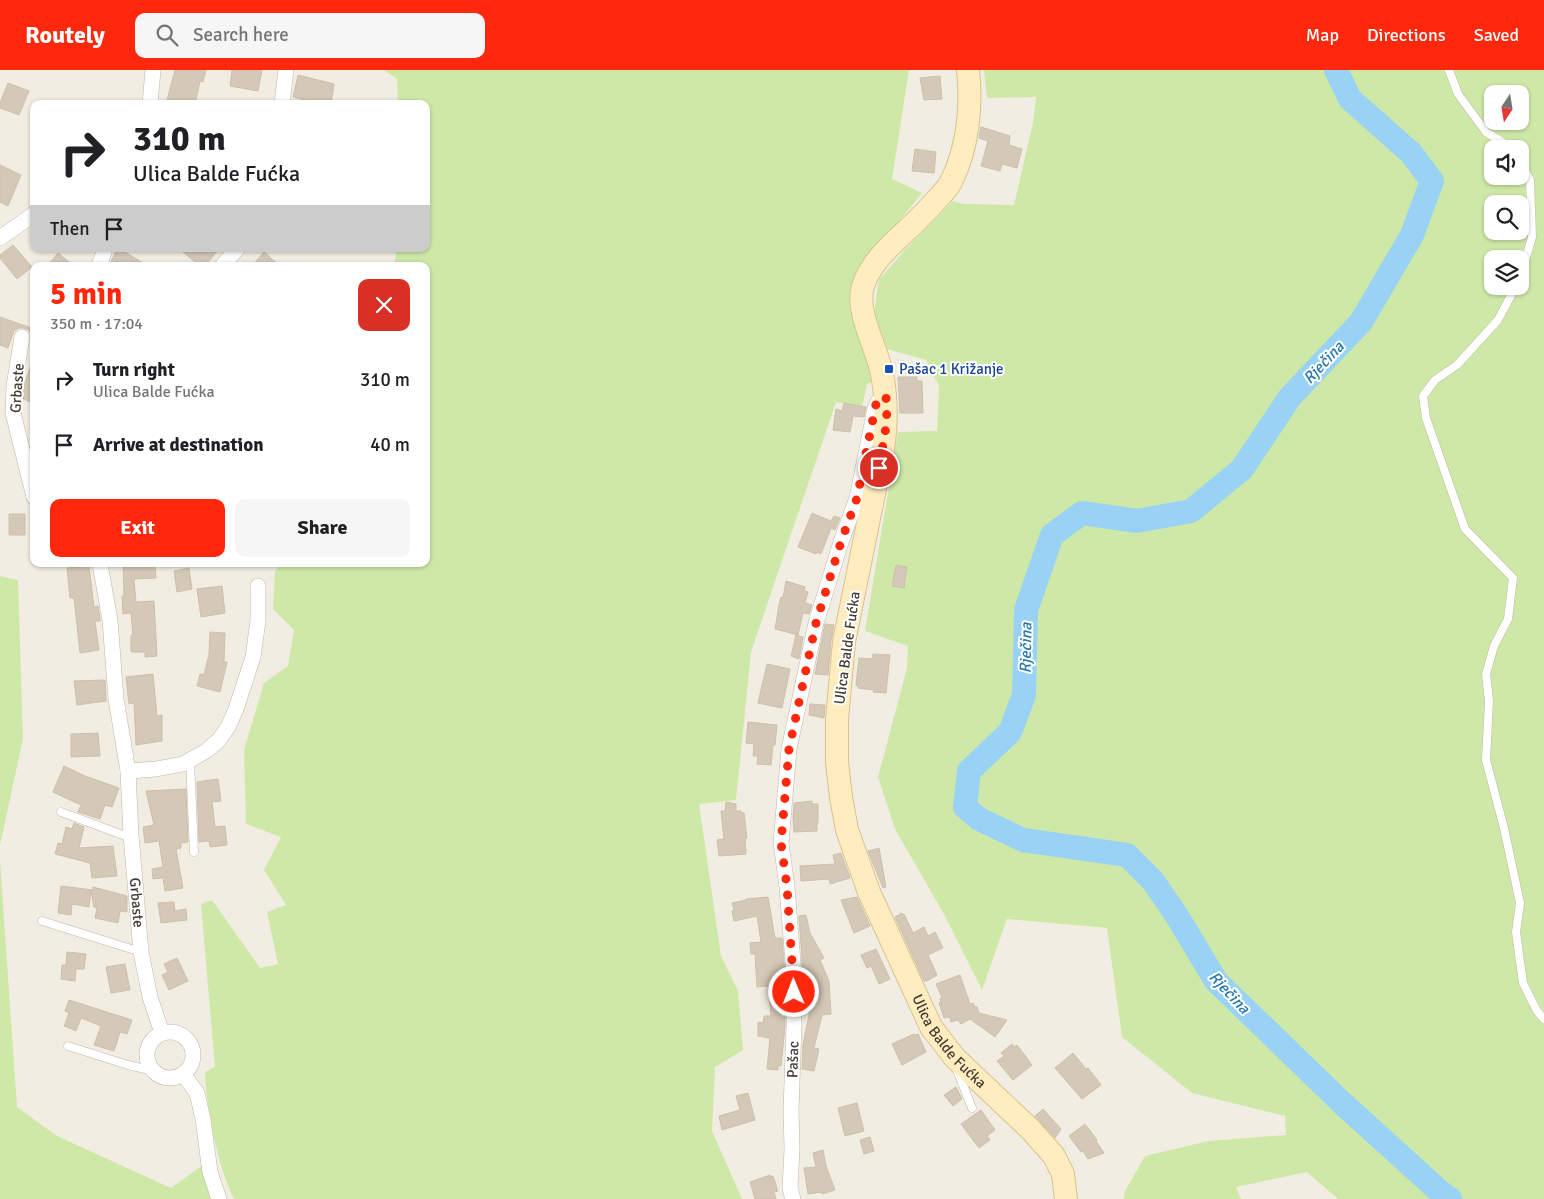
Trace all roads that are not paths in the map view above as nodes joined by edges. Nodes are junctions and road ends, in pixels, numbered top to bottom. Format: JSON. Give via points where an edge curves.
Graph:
{"nodes":[{"id":1,"x":153,"y":70,"type":"edge"},
{"id":2,"x":286,"y":70,"type":"edge"},
{"id":3,"x":968,"y":70,"type":"edge"},
{"id":4,"x":1449,"y":70,"type":"edge"},
{"id":5,"x":150,"y":100,"type":"edge"},
{"id":6,"x":282,"y":100,"type":"edge"},
{"id":7,"x":1499,"y":140,"type":"edge"},
{"id":8,"x":1529,"y":178,"type":"edge"},
{"id":9,"x":30,"y":217,"type":"edge"},
{"id":10,"x":0,"y":238,"type":"edge"},
{"id":11,"x":1528,"y":250,"type":"edge"},
{"id":12,"x":234,"y":252,"type":"edge"},
{"id":13,"x":226,"y":262,"type":"edge"},
{"id":14,"x":1511,"y":295,"type":"edge"},
{"id":15,"x":22,"y":337,"type":"dead end"},
{"id":16,"x":886,"y":396,"type":"junction"},
{"id":17,"x":30,"y":481,"type":"edge"},
{"id":18,"x":101,"y":567,"type":"edge"},
{"id":19,"x":258,"y":586,"type":"dead end"},
{"id":20,"x":190,"y":760,"type":"junction"},
{"id":21,"x":128,"y":771,"type":"junction"},
{"id":22,"x":61,"y":812,"type":"dead end"},
{"id":23,"x":132,"y":839,"type":"junction"},
{"id":24,"x":194,"y":852,"type":"dead end"},
{"id":25,"x":42,"y":921,"type":"dead end"},
{"id":26,"x":141,"y":952,"type":"junction"},
{"id":27,"x":1544,"y":1019,"type":"edge"},
{"id":28,"x":162,"y":1033,"type":"junction"},
{"id":29,"x":68,"y":1046,"type":"dead end"},
{"id":30,"x":955,"y":1058,"type":"junction"},
{"id":31,"x":154,"y":1072,"type":"junction"},
{"id":32,"x":183,"y":1074,"type":"junction"},
{"id":33,"x":972,"y":1108,"type":"dead end"},
{"id":34,"x":218,"y":1199,"type":"edge"},
{"id":35,"x":793,"y":1199,"type":"edge"},
{"id":36,"x":1066,"y":1199,"type":"edge"}],
"edges":[{"from":1,"to":5,"type":"street"},
{"from":2,"to":6,"type":"street"},
{"from":3,"to":16,"type":"main road","name":"Ulica Balde Fućka","via":[[970,110],[961,154],[950,183],[926,212],[876,260],[863,287],[863,311]]},
{"from":4,"to":7,"type":"lane","via":[[1458,94],[1486,132]]},
{"from":8,"to":11,"type":"lane","via":[[1532,237]]},
{"from":9,"to":10,"type":"street"},
{"from":12,"to":13,"type":"street"},
{"from":14,"to":27,"type":"lane","via":[[1498,320],[1457,365],[1435,380],[1423,396],[1426,418],[1465,529],[1513,578],[1508,619],[1494,646],[1486,674],[1489,701],[1486,760],[1520,903],[1516,932],[1523,983]]},
{"from":15,"to":17,"type":"street","name":"Grbaste","via":[[13,413]]},
{"from":16,"to":30,"type":"main road","name":"Ulica Balde Fućka","via":[[883,449],[844,642],[837,719],[838,771],[847,830],[869,892],[931,1027]]},
{"from":16,"to":35,"type":"street","name":"Pašac","via":[[876,404],[857,498],[816,623],[789,749],[781,843],[794,975],[790,1110],[790,1188]]},
{"from":18,"to":21,"type":"street","name":"Grbaste"},
{"from":19,"to":20,"type":"street","via":[[253,657],[236,709],[219,740]]},
{"from":20,"to":21,"type":"street","via":[[156,770]]},
{"from":20,"to":24,"type":"lane"},
{"from":21,"to":23,"type":"street","name":"Grbaste"},
{"from":22,"to":23,"type":"lane"},
{"from":23,"to":26,"type":"street","name":"Grbaste"},
{"from":25,"to":26,"type":"lane"},
{"from":26,"to":28,"type":"street","name":"Grbaste","via":[[150,997]]},
{"from":28,"to":31,"type":"street","via":[[155,1037],[147,1050],[146,1058]]},
{"from":28,"to":32,"type":"street","via":[[177,1033],[188,1041],[192,1062]]},
{"from":29,"to":31,"type":"lane"},
{"from":30,"to":33,"type":"lane"},
{"from":30,"to":36,"type":"main road","name":"Ulica Balde Fućka","via":[[1054,1156],[1063,1174]]},
{"from":31,"to":32,"type":"street","via":[[168,1078]]},
{"from":32,"to":34,"type":"street","via":[[196,1093]]}]}
